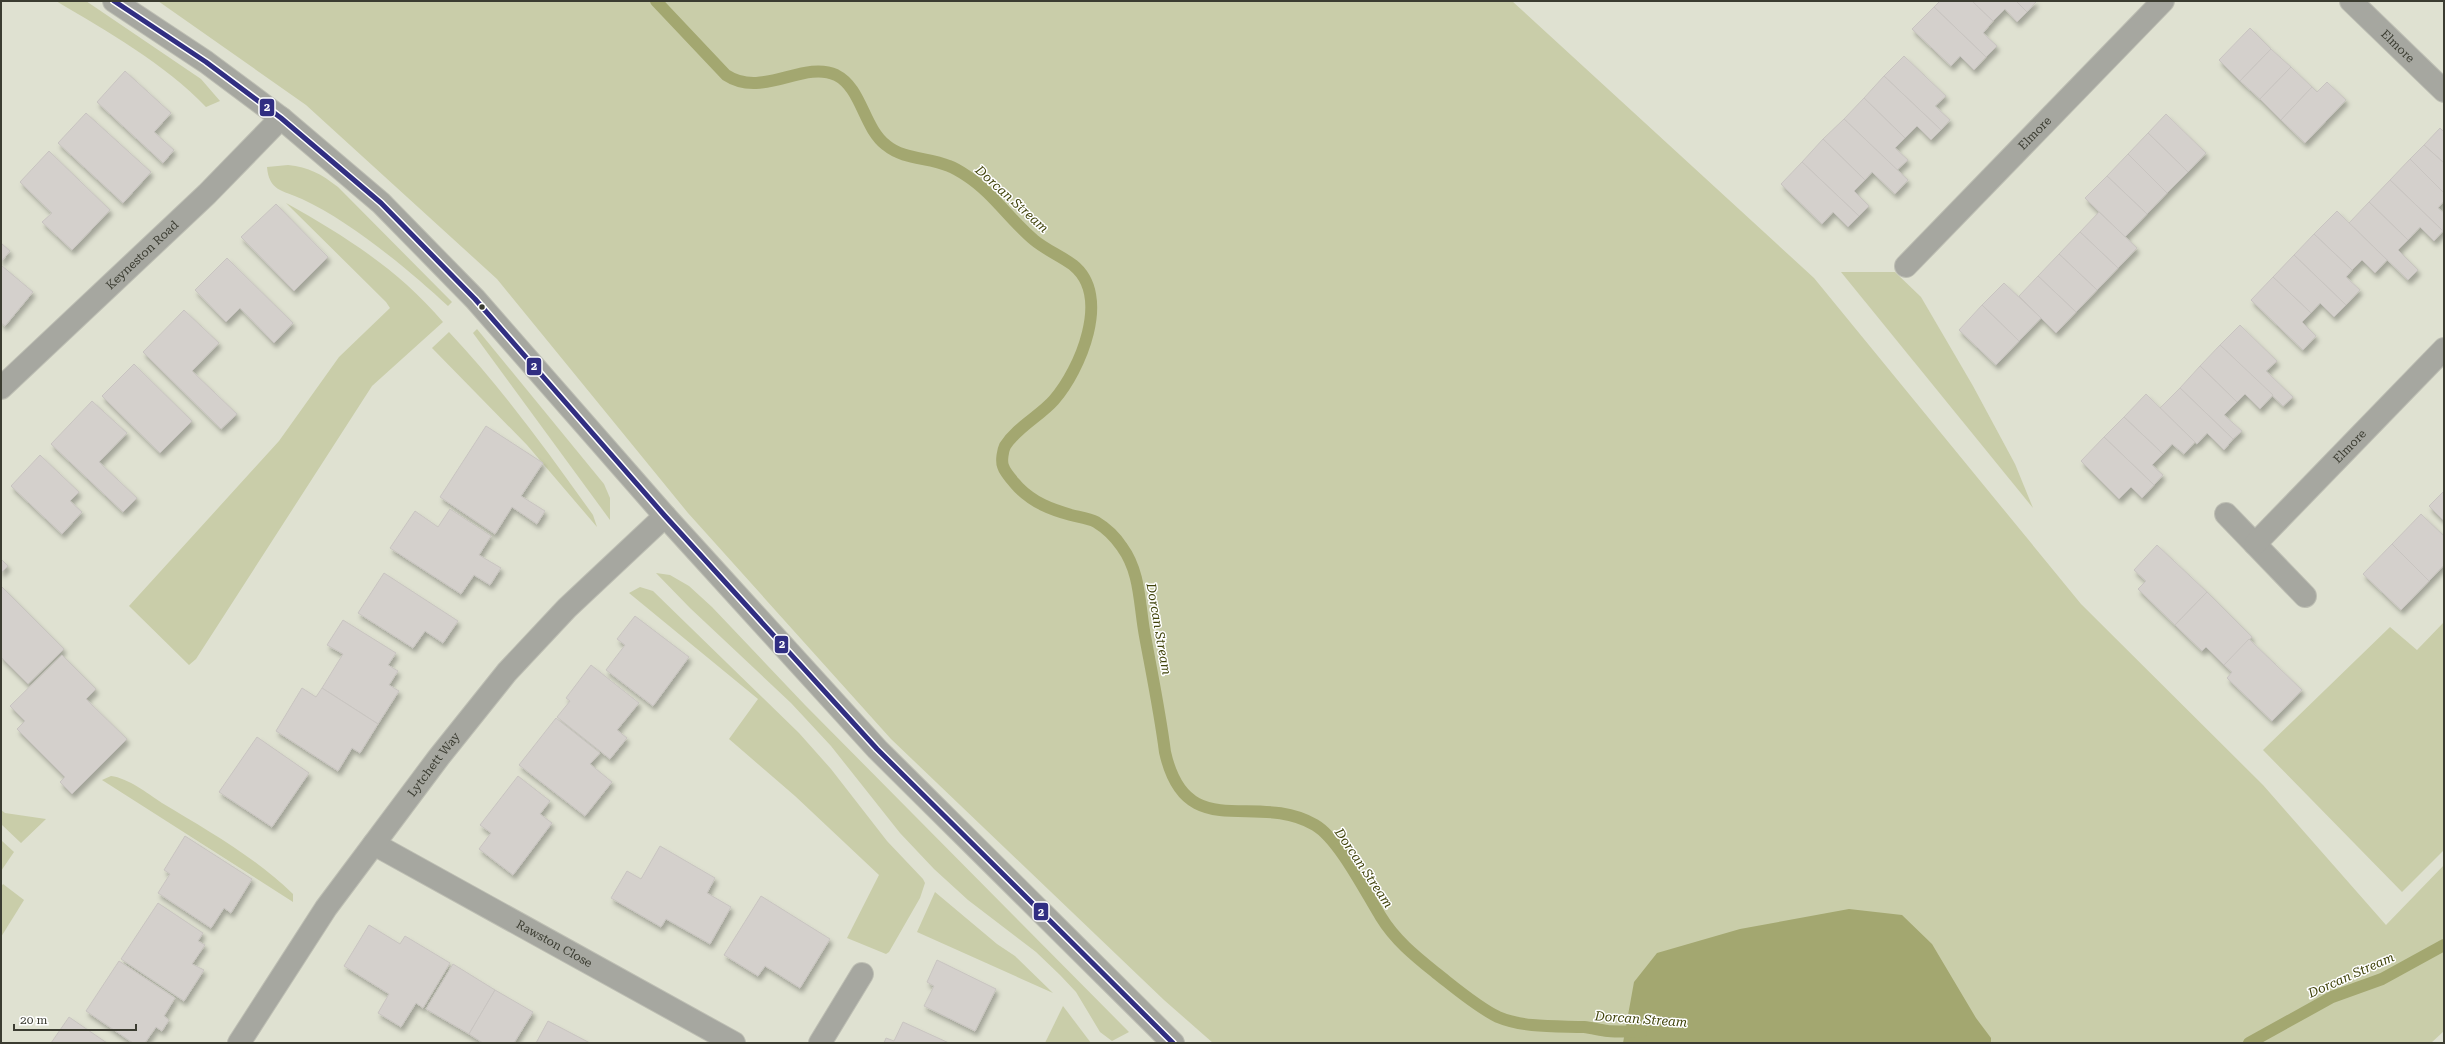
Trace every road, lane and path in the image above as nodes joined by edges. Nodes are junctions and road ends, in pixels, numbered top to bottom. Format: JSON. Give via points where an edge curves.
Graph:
{"nodes":[{"id":1,"x":114,"y":1,"type":"edge"},
{"id":2,"x":2163,"y":1,"type":"edge"},
{"id":3,"x":2351,"y":1,"type":"edge"},
{"id":4,"x":2444,"y":91,"type":"edge"},
{"id":5,"x":281,"y":118,"type":"junction"},
{"id":6,"x":1906,"y":266,"type":"dead end"},
{"id":7,"x":2444,"y":348,"type":"edge"},
{"id":8,"x":1,"y":388,"type":"edge"},
{"id":9,"x":2226,"y":514,"type":"dead end"},
{"id":10,"x":665,"y":516,"type":"junction"},
{"id":11,"x":2255,"y":544,"type":"junction"},
{"id":12,"x":2305,"y":596,"type":"dead end"},
{"id":13,"x":374,"y":844,"type":"junction"},
{"id":14,"x":862,"y":974,"type":"dead end"},
{"id":15,"x":239,"y":1043,"type":"edge"},
{"id":16,"x":734,"y":1043,"type":"edge"},
{"id":17,"x":820,"y":1043,"type":"edge"},
{"id":18,"x":1173,"y":1043,"type":"edge"}],
"edges":[{"from":1,"to":5,"type":"street","via":[[206,62]]},
{"from":2,"to":6,"type":"street","name":"Elmore"},
{"from":3,"to":4,"type":"street","name":"Elmore"},
{"from":5,"to":8,"type":"street","name":"Keyneston Road","via":[[207,194]]},
{"from":5,"to":10,"type":"street","via":[[382,203],[475,299]]},
{"from":7,"to":11,"type":"street","name":"Elmore"},
{"from":9,"to":11,"type":"street"},
{"from":10,"to":13,"type":"street","name":"Lytchett Way","via":[[567,608],[511,667]]},
{"from":10,"to":18,"type":"street","via":[[878,749]]},
{"from":11,"to":12,"type":"street"},
{"from":13,"to":15,"type":"street","name":"Lytchett Way","via":[[326,908]]},
{"from":13,"to":16,"type":"street","name":"Rawston Close"},
{"from":14,"to":17,"type":"street"}]}
